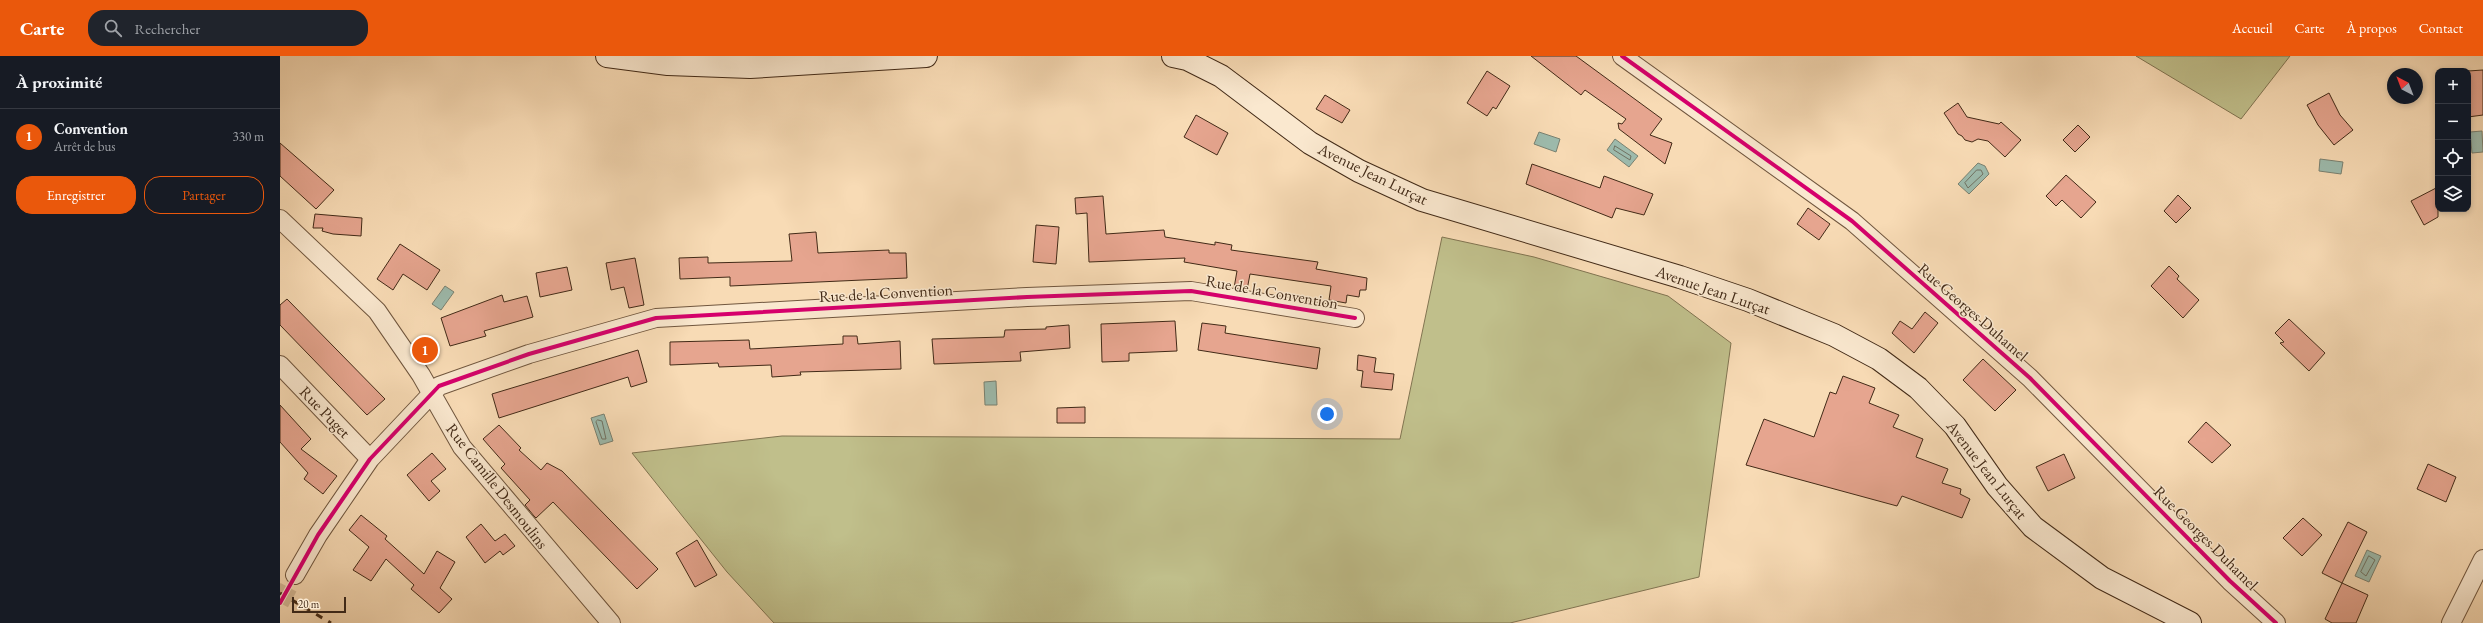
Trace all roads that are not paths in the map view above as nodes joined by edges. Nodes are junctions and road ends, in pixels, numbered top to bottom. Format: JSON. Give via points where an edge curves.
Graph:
{"nodes":[{"id":1,"x":607,"y":56,"type":"edge"},
{"id":2,"x":926,"y":56,"type":"edge"},
{"id":3,"x":1173,"y":56,"type":"edge"},
{"id":4,"x":1622,"y":56,"type":"edge"},
{"id":5,"x":280,"y":219,"type":"edge"},
{"id":6,"x":1355,"y":318,"type":"dead end"},
{"id":7,"x":280,"y":365,"type":"edge"},
{"id":8,"x":432,"y":395,"type":"junction"},
{"id":9,"x":370,"y":459,"type":"junction"},
{"id":10,"x":2483,"y":559,"type":"edge"},
{"id":11,"x":295,"y":575,"type":"tunnel mouth"},
{"id":12,"x":611,"y":623,"type":"edge"},
{"id":13,"x":2190,"y":623,"type":"edge"},
{"id":14,"x":2276,"y":623,"type":"edge"},
{"id":15,"x":2451,"y":623,"type":"edge"}],
"edges":[{"from":1,"to":2,"type":"main road","via":[[668,64],[750,67]]},
{"from":3,"to":13,"type":"main road","name":"Avenue Jean Lurçat","via":[[1187,59],[1221,76],[1310,143],[1359,171],[1422,200],[1680,277],[1748,300],[1834,335],[1879,359],[1918,388],[1955,426],[1997,486],[2033,527],[2102,578]]},
{"from":4,"to":14,"type":"street","name":"Rue Georges Duhamel","via":[[1852,221],[2030,378],[2230,582]]},
{"from":5,"to":8,"type":"street","name":"Rue Camille Desmoulins","via":[[377,311]]},
{"from":6,"to":8,"type":"street","name":"Rue de la Convention","via":[[1191,291],[1019,297],[656,318],[529,354],[439,386]]},
{"from":7,"to":9,"type":"street","name":"Rue Puget"},
{"from":8,"to":9,"type":"street","name":"Rue de la Convention"},
{"from":8,"to":12,"type":"street","name":"Rue Camille Desmoulins","via":[[462,448]]},
{"from":9,"to":11,"type":"street","name":"Rue de la Convention","via":[[318,535]]},
{"from":10,"to":15,"type":"street"}]}
